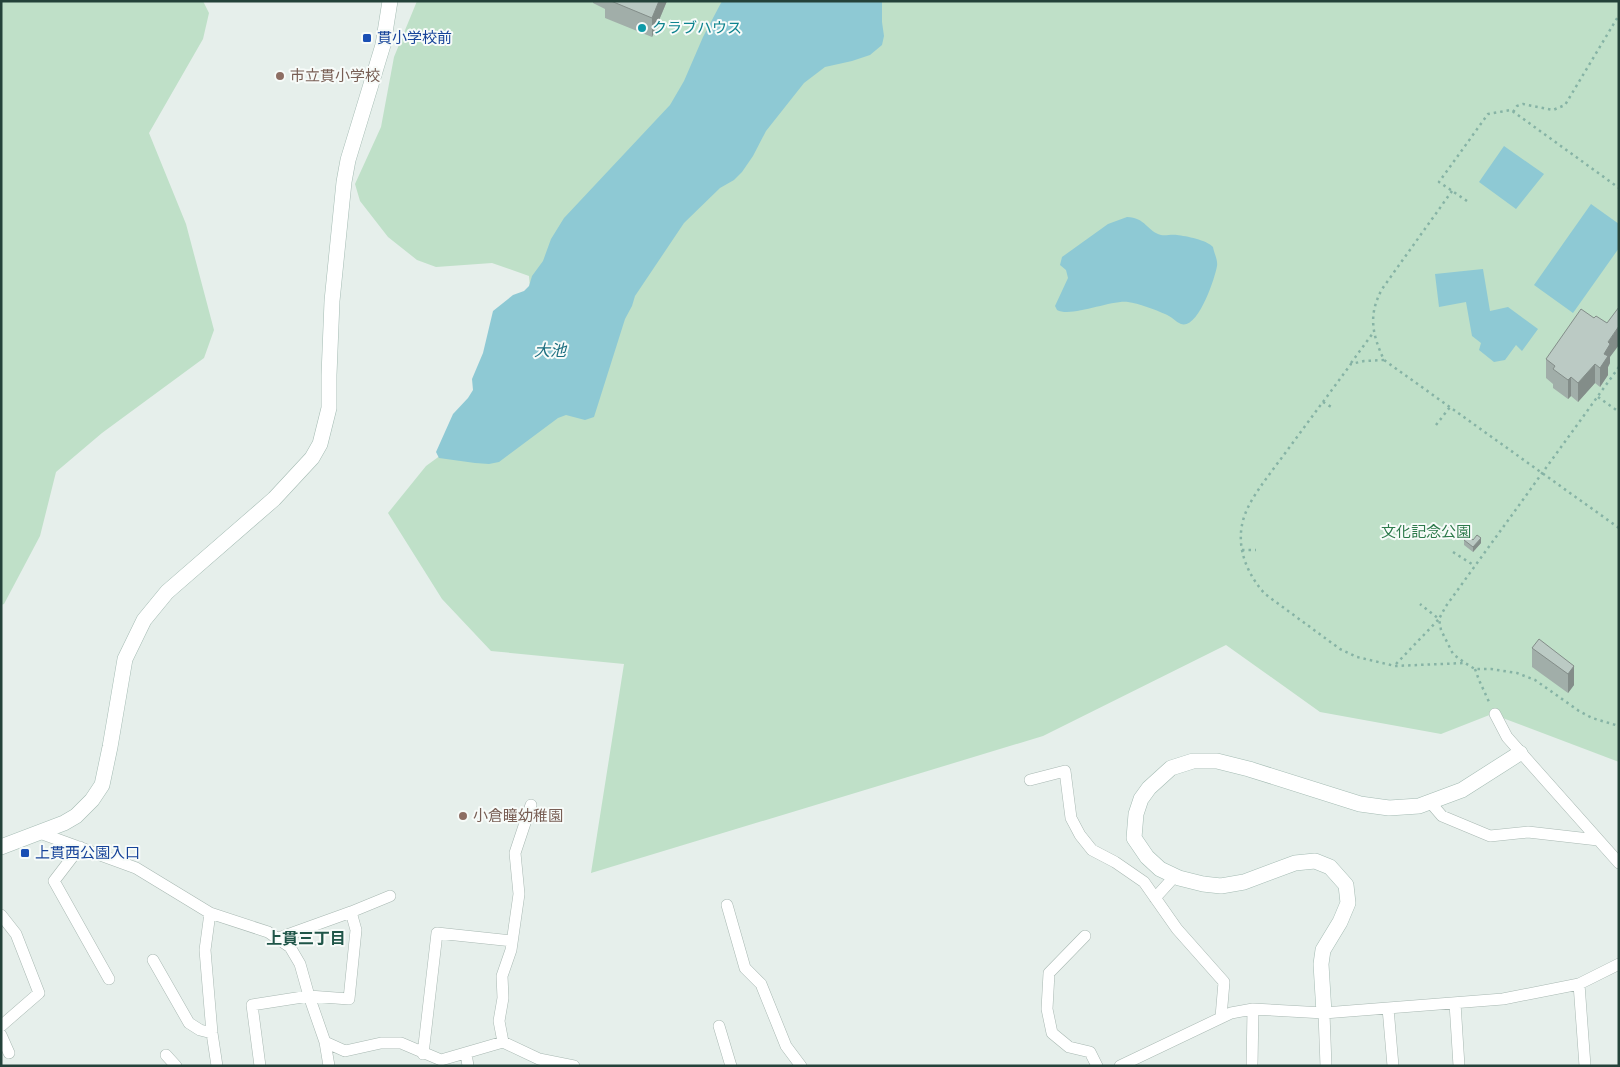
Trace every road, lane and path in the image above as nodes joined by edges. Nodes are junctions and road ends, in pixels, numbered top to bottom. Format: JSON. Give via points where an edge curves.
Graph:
{"nodes":[{"id":1,"x":390,"y":1,"type":"edge"},
{"id":2,"x":1619,"y":15,"type":"edge"},
{"id":3,"x":1617,"y":20,"type":"edge"},
{"id":4,"x":1513,"y":112,"type":"junction"},
{"id":5,"x":1619,"y":188,"type":"edge"},
{"id":6,"x":1452,"y":191,"type":"junction"},
{"id":7,"x":1466,"y":201,"type":"dead end"},
{"id":8,"x":1374,"y":332,"type":"junction"},
{"id":9,"x":1384,"y":360,"type":"junction"},
{"id":10,"x":1351,"y":364,"type":"junction"},
{"id":11,"x":1619,"y":367,"type":"edge"},
{"id":12,"x":1598,"y":398,"type":"junction"},
{"id":13,"x":1323,"y":402,"type":"junction"},
{"id":14,"x":1450,"y":407,"type":"junction"},
{"id":15,"x":1333,"y":408,"type":"dead end"},
{"id":16,"x":1619,"y":412,"type":"edge"},
{"id":17,"x":1436,"y":425,"type":"dead end"},
{"id":18,"x":1543,"y":474,"type":"junction"},
{"id":19,"x":1619,"y":528,"type":"edge"},
{"id":20,"x":1242,"y":550,"type":"junction"},
{"id":21,"x":1256,"y":550,"type":"dead end"},
{"id":22,"x":1453,"y":552,"type":"dead end"},
{"id":23,"x":1475,"y":566,"type":"junction"},
{"id":24,"x":1420,"y":604,"type":"dead end"},
{"id":25,"x":1439,"y":618,"type":"junction"},
{"id":26,"x":1465,"y":663,"type":"junction"},
{"id":27,"x":1395,"y":666,"type":"junction"},
{"id":28,"x":1476,"y":668,"type":"junction"},
{"id":29,"x":1494,"y":714,"type":"joint"},
{"id":30,"x":1619,"y":726,"type":"edge"},
{"id":31,"x":1520,"y":753,"type":"junction"},
{"id":32,"x":1030,"y":780,"type":"dead end"},
{"id":33,"x":1430,"y":802,"type":"junction"},
{"id":34,"x":531,"y":806,"type":"dead end"},
{"id":35,"x":40,"y":833,"type":"junction"},
{"id":36,"x":1598,"y":840,"type":"junction"},
{"id":37,"x":1,"y":847,"type":"edge"},
{"id":38,"x":80,"y":847,"type":"junction"},
{"id":39,"x":1619,"y":863,"type":"edge"},
{"id":40,"x":1174,"y":876,"type":"junction"},
{"id":41,"x":390,"y":896,"type":"dead end"},
{"id":42,"x":1155,"y":898,"type":"junction"},
{"id":43,"x":727,"y":905,"type":"dead end"},
{"id":44,"x":351,"y":912,"type":"junction"},
{"id":45,"x":210,"y":913,"type":"junction"},
{"id":46,"x":1,"y":915,"type":"edge"},
{"id":47,"x":1085,"y":936,"type":"dead end"},
{"id":48,"x":276,"y":939,"type":"junction"},
{"id":49,"x":512,"y":941,"type":"junction"},
{"id":50,"x":153,"y":960,"type":"dead end"},
{"id":51,"x":1619,"y":964,"type":"edge"},
{"id":52,"x":109,"y":979,"type":"dead end"},
{"id":53,"x":1579,"y":984,"type":"junction"},
{"id":54,"x":309,"y":996,"type":"junction"},
{"id":55,"x":1455,"y":1003,"type":"junction"},
{"id":56,"x":1388,"y":1008,"type":"junction"},
{"id":57,"x":1253,"y":1010,"type":"junction"},
{"id":58,"x":1324,"y":1013,"type":"junction"},
{"id":59,"x":1221,"y":1017,"type":"junction"},
{"id":60,"x":1,"y":1026,"type":"edge"},
{"id":61,"x":719,"y":1026,"type":"dead end"},
{"id":62,"x":212,"y":1033,"type":"junction"},
{"id":63,"x":1,"y":1035,"type":"edge"},
{"id":64,"x":325,"y":1042,"type":"junction"},
{"id":65,"x":503,"y":1042,"type":"junction"},
{"id":66,"x":9,"y":1053,"type":"dead end"},
{"id":67,"x":466,"y":1053,"type":"junction"},
{"id":68,"x":424,"y":1054,"type":"junction"},
{"id":69,"x":166,"y":1055,"type":"dead end"},
{"id":70,"x":539,"y":1062,"type":"edge"},
{"id":71,"x":176,"y":1066,"type":"edge"},
{"id":72,"x":218,"y":1066,"type":"edge"},
{"id":73,"x":260,"y":1066,"type":"edge"},
{"id":74,"x":329,"y":1066,"type":"edge"},
{"id":75,"x":468,"y":1066,"type":"edge"},
{"id":76,"x":574,"y":1066,"type":"edge"},
{"id":77,"x":731,"y":1066,"type":"edge"},
{"id":78,"x":801,"y":1066,"type":"edge"},
{"id":79,"x":1097,"y":1066,"type":"edge"},
{"id":80,"x":1120,"y":1066,"type":"edge"},
{"id":81,"x":1252,"y":1066,"type":"edge"},
{"id":82,"x":1326,"y":1066,"type":"edge"},
{"id":83,"x":1393,"y":1066,"type":"edge"},
{"id":84,"x":1459,"y":1066,"type":"edge"},
{"id":85,"x":1585,"y":1066,"type":"edge"}],
"edges":[{"from":1,"to":35,"type":"street","via":[[383,46],[344,182],[332,301],[329,408],[320,444],[312,458],[274,499],[168,592],[144,620],[125,659],[102,784],[76,816]]},
{"from":2,"to":3,"type":"path"},
{"from":3,"to":4,"type":"path","via":[[1565,105],[1553,110],[1523,104]]},
{"from":4,"to":5,"type":"path"},
{"from":4,"to":6,"type":"path","via":[[1488,114],[1439,182]]},
{"from":6,"to":7,"type":"path"},
{"from":6,"to":8,"type":"path","via":[[1382,289],[1376,300]]},
{"from":8,"to":9,"type":"path"},
{"from":8,"to":10,"type":"path"},
{"from":9,"to":10,"type":"path"},
{"from":9,"to":14,"type":"path"},
{"from":10,"to":13,"type":"path"},
{"from":11,"to":12,"type":"path"},
{"from":12,"to":16,"type":"path"},
{"from":12,"to":18,"type":"path"},
{"from":13,"to":15,"type":"path"},
{"from":13,"to":20,"type":"path","via":[[1253,498],[1244,517]]},
{"from":14,"to":17,"type":"path"},
{"from":14,"to":18,"type":"path"},
{"from":18,"to":19,"type":"path"},
{"from":18,"to":23,"type":"path"},
{"from":20,"to":21,"type":"path"},
{"from":20,"to":27,"type":"path","via":[[1254,582],[1265,594],[1340,649]]},
{"from":22,"to":23,"type":"path"},
{"from":23,"to":25,"type":"path"},
{"from":24,"to":25,"type":"path"},
{"from":25,"to":26,"type":"path","via":[[1453,654]]},
{"from":25,"to":27,"type":"path"},
{"from":26,"to":27,"type":"path"},
{"from":26,"to":28,"type":"path"},
{"from":28,"to":29,"type":"path"},
{"from":28,"to":30,"type":"path","via":[[1517,673],[1535,680],[1586,715]]},
{"from":29,"to":31,"type":"street"},
{"from":31,"to":33,"type":"street","via":[[1462,790]]},
{"from":31,"to":36,"type":"street"},
{"from":32,"to":42,"type":"street","via":[[1065,771],[1071,818],[1080,835],[1092,850],[1144,882]]},
{"from":33,"to":36,"type":"street","via":[[1442,816],[1490,836],[1528,832]]},
{"from":33,"to":40,"type":"street","via":[[1389,808],[1360,804],[1249,769],[1217,761],[1193,761],[1171,768],[1149,788],[1136,814],[1134,838],[1147,857]]},
{"from":34,"to":49,"type":"street","via":[[515,853],[519,894]]},
{"from":35,"to":37,"type":"street"},
{"from":35,"to":38,"type":"street"},
{"from":36,"to":39,"type":"street"},
{"from":38,"to":45,"type":"street","via":[[136,868]]},
{"from":38,"to":52,"type":"street","via":[[54,881]]},
{"from":40,"to":42,"type":"street"},
{"from":40,"to":58,"type":"street","via":[[1221,886],[1244,882],[1295,863],[1315,861],[1330,867],[1346,885],[1348,903],[1324,950],[1321,964]]},
{"from":41,"to":44,"type":"street"},
{"from":42,"to":59,"type":"street","via":[[1177,929],[1224,982]]},
{"from":43,"to":78,"type":"street","via":[[744,968],[761,984],[786,1046]]},
{"from":44,"to":48,"type":"street"},
{"from":44,"to":54,"type":"street","via":[[356,930],[348,999]]},
{"from":45,"to":48,"type":"street","via":[[268,932]]},
{"from":45,"to":62,"type":"street","via":[[205,950]]},
{"from":46,"to":60,"type":"street","via":[[16,934],[39,993]]},
{"from":47,"to":79,"type":"street","via":[[1049,973],[1047,1009],[1052,1033],[1069,1047],[1090,1052]]},
{"from":48,"to":54,"type":"street","via":[[290,947],[300,964]]},
{"from":49,"to":65,"type":"street","via":[[502,976],[503,998],[498,1021]]},
{"from":49,"to":68,"type":"street","via":[[437,933]]},
{"from":50,"to":62,"type":"street","via":[[189,1023]]},
{"from":51,"to":53,"type":"street"},
{"from":53,"to":55,"type":"street","via":[[1503,999]]},
{"from":53,"to":85,"type":"street"},
{"from":54,"to":64,"type":"street"},
{"from":54,"to":73,"type":"street","via":[[252,1005]]},
{"from":55,"to":56,"type":"street"},
{"from":55,"to":84,"type":"street"},
{"from":56,"to":58,"type":"street"},
{"from":56,"to":83,"type":"street"},
{"from":57,"to":58,"type":"street"},
{"from":57,"to":59,"type":"street"},
{"from":57,"to":81,"type":"street"},
{"from":58,"to":82,"type":"street"},
{"from":59,"to":80,"type":"street"},
{"from":61,"to":77,"type":"street"},
{"from":62,"to":72,"type":"street"},
{"from":63,"to":66,"type":"street"},
{"from":64,"to":68,"type":"street","via":[[345,1051],[381,1042],[401,1043]]},
{"from":64,"to":74,"type":"street"},
{"from":65,"to":67,"type":"street"},
{"from":65,"to":70,"type":"street"},
{"from":67,"to":68,"type":"street","via":[[440,1060]]},
{"from":67,"to":75,"type":"street"},
{"from":69,"to":71,"type":"street"},
{"from":70,"to":76,"type":"street"}]}
